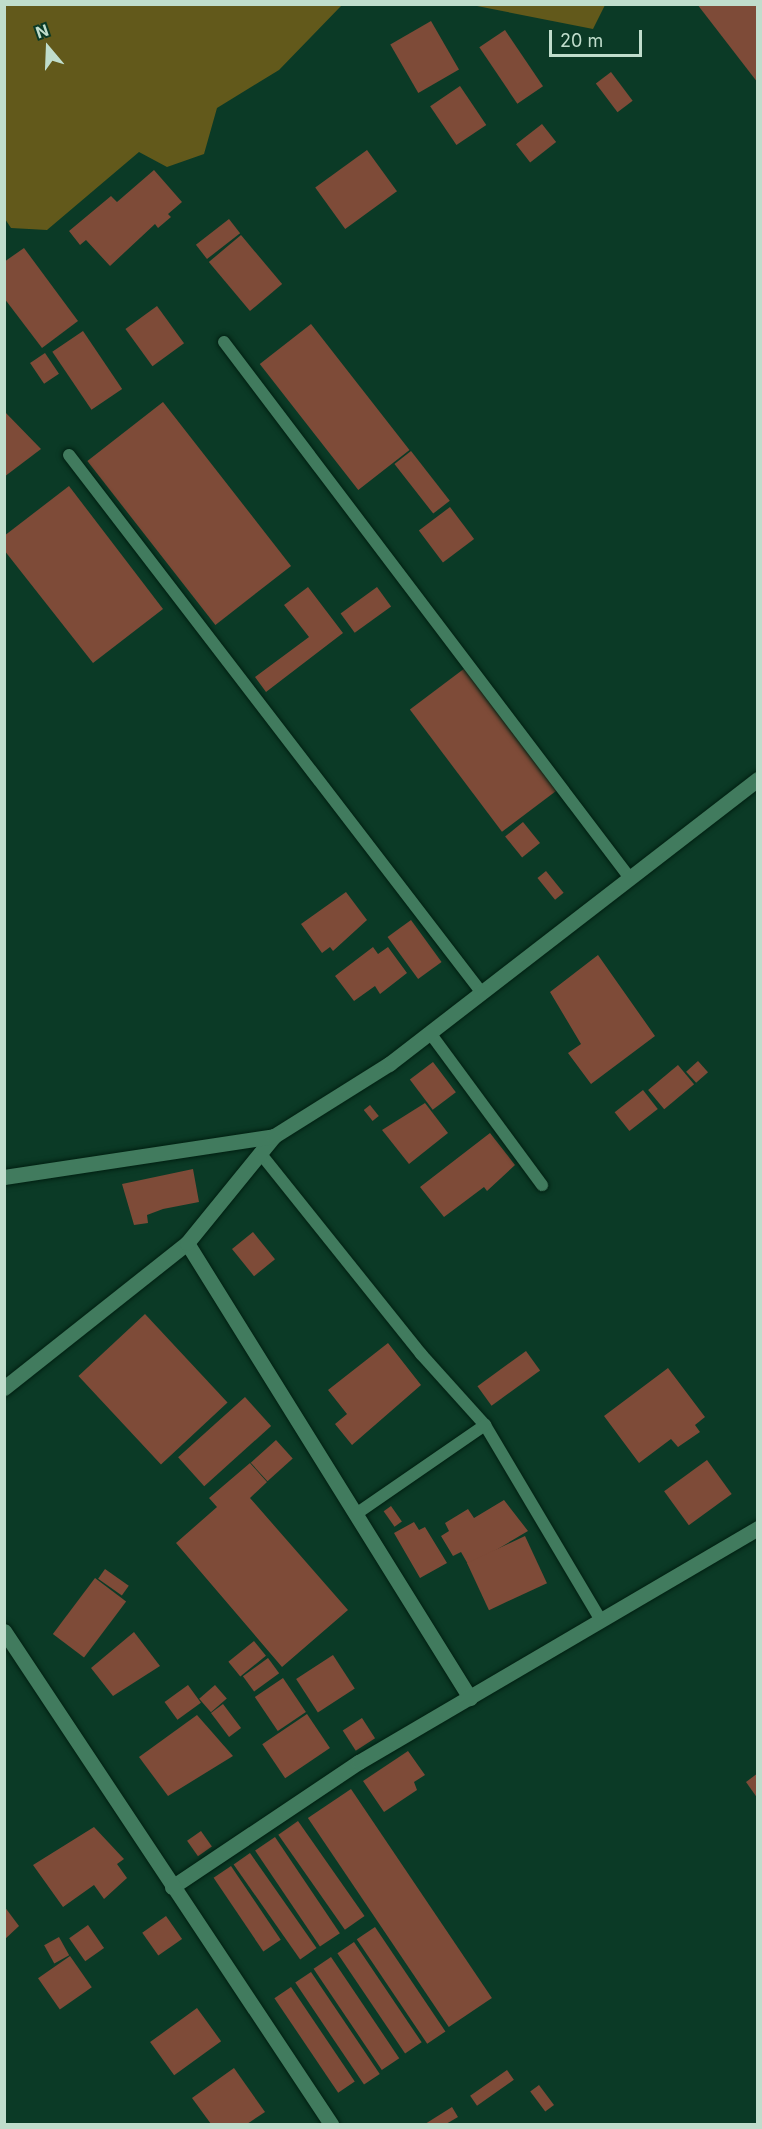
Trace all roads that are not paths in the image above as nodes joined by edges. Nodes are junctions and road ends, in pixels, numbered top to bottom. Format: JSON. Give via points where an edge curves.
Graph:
{"nodes":[{"id":1,"x":224,"y":342,"type":"dead end"},
{"id":2,"x":69,"y":455,"type":"dead end"},
{"id":3,"x":758,"y":779,"type":"edge"},
{"id":4,"x":629,"y":877,"type":"junction"},
{"id":5,"x":482,"y":993,"type":"junction"},
{"id":6,"x":430,"y":1034,"type":"junction"},
{"id":7,"x":274,"y":1136,"type":"junction"},
{"id":8,"x":260,"y":1154,"type":"junction"},
{"id":9,"x":4,"y":1177,"type":"edge"},
{"id":10,"x":542,"y":1185,"type":"dead end"},
{"id":11,"x":187,"y":1243,"type":"junction"},
{"id":12,"x":4,"y":1388,"type":"edge"},
{"id":13,"x":485,"y":1425,"type":"junction"},
{"id":14,"x":356,"y":1514,"type":"junction"},
{"id":15,"x":758,"y":1528,"type":"edge"},
{"id":16,"x":601,"y":1620,"type":"junction"},
{"id":17,"x":4,"y":1631,"type":"edge"},
{"id":18,"x":470,"y":1698,"type":"junction"},
{"id":19,"x":172,"y":1887,"type":"junction"},
{"id":20,"x":331,"y":2124,"type":"edge"}],
"edges":[{"from":1,"to":4,"type":"lane"},
{"from":2,"to":5,"type":"lane"},
{"from":3,"to":4,"type":"street"},
{"from":4,"to":5,"type":"street"},
{"from":5,"to":6,"type":"street"},
{"from":6,"to":7,"type":"street"},
{"from":6,"to":10,"type":"lane"},
{"from":7,"to":8,"type":"street"},
{"from":7,"to":9,"type":"street"},
{"from":8,"to":11,"type":"street"},
{"from":8,"to":13,"type":"lane","via":[[421,1354]]},
{"from":11,"to":12,"type":"street"},
{"from":11,"to":14,"type":"street"},
{"from":13,"to":14,"type":"lane"},
{"from":13,"to":16,"type":"lane"},
{"from":14,"to":18,"type":"street"},
{"from":15,"to":16,"type":"street"},
{"from":16,"to":18,"type":"street"},
{"from":17,"to":19,"type":"street"},
{"from":18,"to":19,"type":"street","via":[[359,1762]]},
{"from":19,"to":20,"type":"street"}]}
